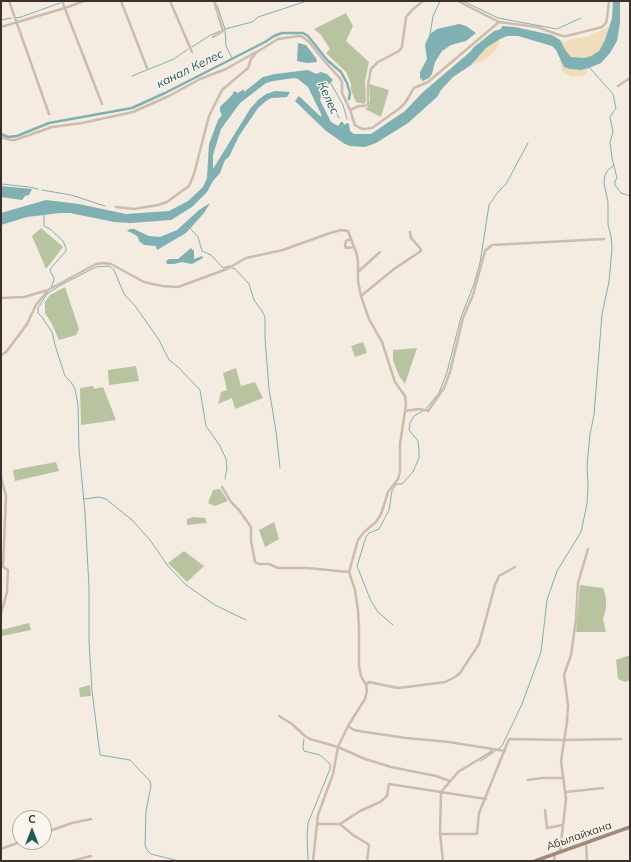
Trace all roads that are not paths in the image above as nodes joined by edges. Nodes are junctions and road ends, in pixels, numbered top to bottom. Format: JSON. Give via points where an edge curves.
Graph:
{"nodes":[{"id":1,"x":9,"y":1,"type":"edge"},
{"id":2,"x":62,"y":1,"type":"edge"},
{"id":3,"x":84,"y":1,"type":"edge"},
{"id":4,"x":122,"y":1,"type":"edge"},
{"id":5,"x":170,"y":1,"type":"edge"},
{"id":6,"x":214,"y":1,"type":"edge"},
{"id":7,"x":423,"y":1,"type":"edge"},
{"id":8,"x":458,"y":1,"type":"edge"},
{"id":9,"x":609,"y":1,"type":"edge"},
{"id":10,"x":64,"y":8,"type":"junction"},
{"id":11,"x":499,"y":22,"type":"junction"},
{"id":12,"x":15,"y":23,"type":"junction"},
{"id":13,"x":1,"y":27,"type":"edge"},
{"id":14,"x":212,"y":37,"type":"dead end"},
{"id":15,"x":192,"y":52,"type":"dead end"},
{"id":16,"x":257,"y":52,"type":"junction"},
{"id":17,"x":148,"y":68,"type":"dead end"},
{"id":18,"x":630,"y":78,"type":"edge"},
{"id":19,"x":618,"y":86,"type":"dead end"},
{"id":20,"x":102,"y":104,"type":"dead end"},
{"id":21,"x":350,"y":110,"type":"junction"},
{"id":22,"x":49,"y":114,"type":"dead end"},
{"id":23,"x":1,"y":137,"type":"edge"},
{"id":24,"x":116,"y":207,"type":"dead end"},
{"id":25,"x":410,"y":232,"type":"dead end"},
{"id":26,"x":351,"y":239,"type":"junction"},
{"id":27,"x":604,"y":239,"type":"dead end"},
{"id":28,"x":354,"y":247,"type":"junction"},
{"id":29,"x":380,"y":252,"type":"dead end"},
{"id":30,"x":358,"y":272,"type":"junction"},
{"id":31,"x":48,"y":290,"type":"junction"},
{"id":32,"x":361,"y":296,"type":"junction"},
{"id":33,"x":1,"y":298,"type":"edge"},
{"id":34,"x":1,"y":355,"type":"edge"},
{"id":35,"x":405,"y":411,"type":"junction"},
{"id":36,"x":1,"y":477,"type":"edge"},
{"id":37,"x":222,"y":487,"type":"dead end"},
{"id":38,"x":588,"y":549,"type":"dead end"},
{"id":39,"x":515,"y":567,"type":"dead end"},
{"id":40,"x":349,"y":572,"type":"junction"},
{"id":41,"x":1,"y":614,"type":"edge"},
{"id":42,"x":366,"y":685,"type":"junction"},
{"id":43,"x":279,"y":716,"type":"dead end"},
{"id":44,"x":348,"y":726,"type":"junction"},
{"id":45,"x":621,"y":739,"type":"dead end"},
{"id":46,"x":564,"y":740,"type":"junction"},
{"id":47,"x":338,"y":747,"type":"junction"},
{"id":48,"x":492,"y":749,"type":"junction"},
{"id":49,"x":505,"y":751,"type":"junction"},
{"id":50,"x":563,"y":778,"type":"junction"},
{"id":51,"x":528,"y":780,"type":"dead end"},
{"id":52,"x":450,"y":781,"type":"junction"},
{"id":53,"x":603,"y":788,"type":"dead end"},
{"id":54,"x":441,"y":792,"type":"junction"},
{"id":55,"x":566,"y":792,"type":"junction"},
{"id":56,"x":486,"y":799,"type":"junction"},
{"id":57,"x":545,"y":810,"type":"dead end"},
{"id":58,"x":91,"y":819,"type":"dead end"},
{"id":59,"x":317,"y":824,"type":"junction"},
{"id":60,"x":340,"y":824,"type":"junction"},
{"id":61,"x":563,"y":825,"type":"junction"},
{"id":62,"x":630,"y":827,"type":"edge"},
{"id":63,"x":52,"y":830,"type":"edge"},
{"id":64,"x":440,"y":834,"type":"junction"},
{"id":65,"x":586,"y":843,"type":"junction"},
{"id":66,"x":12,"y":845,"type":"edge"},
{"id":67,"x":1,"y":848,"type":"edge"},
{"id":68,"x":560,"y":852,"type":"junction"},
{"id":69,"x":555,"y":854,"type":"junction"},
{"id":70,"x":91,"y":856,"type":"dead end"},
{"id":71,"x":72,"y":861,"type":"edge"},
{"id":72,"x":313,"y":861,"type":"edge"},
{"id":73,"x":367,"y":861,"type":"edge"},
{"id":74,"x":443,"y":861,"type":"edge"},
{"id":75,"x":535,"y":861,"type":"edge"},
{"id":76,"x":554,"y":861,"type":"edge"},
{"id":77,"x":587,"y":861,"type":"edge"}],
"edges":[{"from":1,"to":12,"type":"street"},
{"from":2,"to":10,"type":"street"},
{"from":3,"to":10,"type":"street"},
{"from":4,"to":17,"type":"street"},
{"from":5,"to":15,"type":"street"},
{"from":6,"to":14,"type":"street","via":[[223,31]]},
{"from":7,"to":21,"type":"street","via":[[406,17],[402,47],[399,51],[378,62],[371,69],[368,104]]},
{"from":8,"to":11,"type":"street"},
{"from":9,"to":11,"type":"street","via":[[606,23],[602,27],[568,36],[537,27]]},
{"from":10,"to":12,"type":"street"},
{"from":10,"to":20,"type":"street"},
{"from":11,"to":21,"type":"street","via":[[428,82],[414,88],[405,103],[372,128],[356,126]]},
{"from":12,"to":13,"type":"street"},
{"from":12,"to":22,"type":"street"},
{"from":16,"to":21,"type":"street","via":[[282,38],[303,37],[339,77]]},
{"from":16,"to":23,"type":"street","via":[[138,110],[52,127],[15,140]]},
{"from":16,"to":24,"type":"street","via":[[248,68],[222,90],[216,100],[189,186],[167,202],[158,205],[134,209]]},
{"from":18,"to":19,"type":"street"},
{"from":25,"to":32,"type":"street","via":[[411,238],[421,251]]},
{"from":26,"to":28,"type":"street"},
{"from":26,"to":28,"type":"street","via":[[346,241],[346,248]]},
{"from":26,"to":31,"type":"street","via":[[348,231],[330,233],[283,250],[246,258],[227,269],[178,287],[144,282],[111,264],[102,263]]},
{"from":27,"to":35,"type":"street","via":[[492,245],[485,251],[444,388],[428,410]]},
{"from":28,"to":30,"type":"street"},
{"from":29,"to":30,"type":"street"},
{"from":30,"to":32,"type":"street"},
{"from":31,"to":33,"type":"street","via":[[24,297]]},
{"from":31,"to":34,"type":"street","via":[[11,347]]},
{"from":32,"to":35,"type":"street","via":[[369,319],[382,342],[395,382],[404,396]]},
{"from":35,"to":40,"type":"street","via":[[398,479],[388,492],[376,522],[358,540]]},
{"from":36,"to":41,"type":"street","via":[[6,496],[3,567],[8,570],[7,592]]},
{"from":37,"to":40,"type":"street","via":[[251,527],[250,541],[255,562],[278,568]]},
{"from":38,"to":46,"type":"street","via":[[578,583],[571,655],[564,675],[568,706]]},
{"from":39,"to":42,"type":"street","via":[[499,576],[478,644],[455,677],[444,682],[398,688],[369,682]]},
{"from":40,"to":42,"type":"street","via":[[358,610],[359,666]]},
{"from":42,"to":44,"type":"street","via":[[365,699]]},
{"from":43,"to":47,"type":"street","via":[[305,736]]},
{"from":44,"to":47,"type":"street"},
{"from":44,"to":48,"type":"street","via":[[365,732]]},
{"from":45,"to":46,"type":"street"},
{"from":46,"to":49,"type":"street","via":[[509,739]]},
{"from":46,"to":50,"type":"street","via":[[561,761]]},
{"from":47,"to":52,"type":"street","via":[[391,767]]},
{"from":47,"to":59,"type":"street","via":[[333,774]]},
{"from":48,"to":49,"type":"street"},
{"from":48,"to":52,"type":"street","via":[[458,772]]},
{"from":49,"to":56,"type":"street"},
{"from":50,"to":51,"type":"street"},
{"from":50,"to":55,"type":"street"},
{"from":52,"to":54,"type":"street"},
{"from":53,"to":55,"type":"street"},
{"from":54,"to":56,"type":"street"},
{"from":54,"to":60,"type":"street","via":[[389,784],[387,796],[380,802]]},
{"from":54,"to":64,"type":"street"},
{"from":55,"to":61,"type":"street"},
{"from":56,"to":64,"type":"street","via":[[479,813],[477,834]]},
{"from":57,"to":61,"type":"street","via":[[547,828]]},
{"from":58,"to":63,"type":"street"},
{"from":59,"to":60,"type":"street"},
{"from":59,"to":72,"type":"street"},
{"from":60,"to":73,"type":"street","via":[[368,844]]},
{"from":61,"to":68,"type":"street"},
{"from":62,"to":65,"type":"main road","name":"Абылайхана"},
{"from":64,"to":74,"type":"street"},
{"from":65,"to":68,"type":"main road","name":"Абылайхана"},
{"from":65,"to":77,"type":"street"},
{"from":66,"to":67,"type":"street"},
{"from":68,"to":69,"type":"main road","name":"Абылайхана"},
{"from":69,"to":75,"type":"main road","name":"Абылайхана"},
{"from":69,"to":76,"type":"street"},
{"from":70,"to":71,"type":"street"}]}
